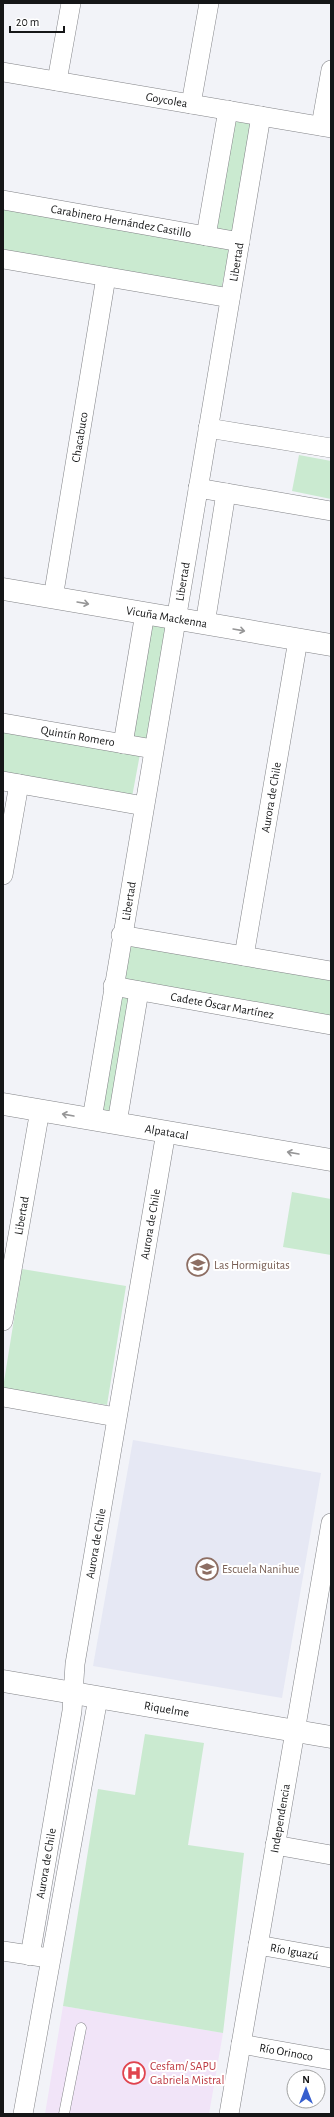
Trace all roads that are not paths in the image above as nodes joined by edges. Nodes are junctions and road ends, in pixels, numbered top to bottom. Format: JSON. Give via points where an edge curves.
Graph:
{"nodes":[{"id":1,"x":71,"y":3,"type":"edge"},
{"id":2,"x":209,"y":3,"type":"edge"},
{"id":3,"x":331,"y":70,"type":"edge"},
{"id":4,"x":3,"y":72,"type":"edge"},
{"id":5,"x":57,"y":82,"type":"junction"},
{"id":6,"x":191,"y":104,"type":"junction"},
{"id":7,"x":228,"y":110,"type":"junction"},
{"id":8,"x":261,"y":116,"type":"junction"},
{"id":9,"x":326,"y":127,"type":"edge"},
{"id":10,"x":3,"y":200,"type":"edge"},
{"id":11,"x":206,"y":236,"type":"junction"},
{"id":12,"x":240,"y":242,"type":"junction"},
{"id":13,"x":3,"y":259,"type":"edge"},
{"id":14,"x":106,"y":277,"type":"junction"},
{"id":15,"x":230,"y":298,"type":"junction"},
{"id":16,"x":208,"y":428,"type":"junction"},
{"id":17,"x":331,"y":445,"type":"edge"},
{"id":18,"x":198,"y":488,"type":"junction"},
{"id":19,"x":226,"y":493,"type":"junction"},
{"id":20,"x":331,"y":511,"type":"edge"},
{"id":21,"x":3,"y":589,"type":"edge"},
{"id":22,"x":53,"y":598,"type":"junction"},
{"id":23,"x":145,"y":613,"type":"junction"},
{"id":24,"x":176,"y":618,"type":"junction"},
{"id":25,"x":206,"y":624,"type":"junction"},
{"id":26,"x":298,"y":640,"type":"junction"},
{"id":27,"x":331,"y":645,"type":"edge"},
{"id":28,"x":3,"y":723,"type":"edge"},
{"id":29,"x":123,"y":744,"type":"junction"},
{"id":30,"x":153,"y":749,"type":"junction"},
{"id":31,"x":11,"y":783,"type":"edge"},
{"id":32,"x":144,"y":806,"type":"junction"},
{"id":33,"x":3,"y":875,"type":"edge"},
{"id":34,"x":121,"y":935,"type":"junction"},
{"id":35,"x":244,"y":956,"type":"junction"},
{"id":36,"x":331,"y":971,"type":"edge"},
{"id":37,"x":113,"y":986,"type":"junction"},
{"id":38,"x":140,"y":991,"type":"junction"},
{"id":39,"x":331,"y":1025,"type":"edge"},
{"id":40,"x":3,"y":1104,"type":"edge"},
{"id":41,"x":40,"y":1110,"type":"junction"},
{"id":42,"x":92,"y":1119,"type":"junction"},
{"id":43,"x":117,"y":1123,"type":"junction"},
{"id":44,"x":166,"y":1132,"type":"junction"},
{"id":45,"x":331,"y":1160,"type":"edge"},
{"id":46,"x":3,"y":1321,"type":"edge"},
{"id":47,"x":3,"y":1397,"type":"edge"},
{"id":48,"x":116,"y":1417,"type":"junction"},
{"id":49,"x":331,"y":1523,"type":"edge"},
{"id":50,"x":3,"y":1681,"type":"edge"},
{"id":51,"x":73,"y":1693,"type":"junction"},
{"id":52,"x":98,"y":1698,"type":"junction"},
{"id":53,"x":295,"y":1731,"type":"junction"},
{"id":54,"x":331,"y":1737,"type":"edge"},
{"id":55,"x":275,"y":1845,"type":"junction"},
{"id":56,"x":331,"y":1855,"type":"edge"},
{"id":57,"x":258,"y":1945,"type":"junction"},
{"id":58,"x":3,"y":1951,"type":"edge"},
{"id":59,"x":30,"y":1956,"type":"junction"},
{"id":60,"x":331,"y":1958,"type":"edge"},
{"id":61,"x":51,"y":1959,"type":"junction"},
{"id":62,"x":81,"y":2028,"type":"dead end"},
{"id":63,"x":241,"y":2044,"type":"junction"},
{"id":64,"x":331,"y":2060,"type":"edge"},
{"id":65,"x":23,"y":2114,"type":"edge"},
{"id":66,"x":64,"y":2114,"type":"edge"},
{"id":67,"x":229,"y":2114,"type":"edge"}],
"edges":[{"from":1,"to":5,"type":"street"},
{"from":2,"to":6,"type":"street"},
{"from":3,"to":9,"type":"street"},
{"from":4,"to":5,"type":"street","name":"Goycolea"},
{"from":5,"to":6,"type":"street","name":"Goycolea"},
{"from":6,"to":7,"type":"street","name":"Goycolea"},
{"from":7,"to":8,"type":"street","name":"Goycolea"},
{"from":7,"to":11,"type":"street"},
{"from":8,"to":9,"type":"street","name":"Goycolea"},
{"from":8,"to":12,"type":"street","name":"Libertad"},
{"from":10,"to":11,"type":"street","name":"Carabinero Hernández Castillo"},
{"from":11,"to":12,"type":"street","name":"Carabinero Hernández Castillo"},
{"from":12,"to":15,"type":"street","name":"Libertad"},
{"from":13,"to":14,"type":"street"},
{"from":14,"to":15,"type":"street"},
{"from":14,"to":22,"type":"street","name":"Chacabuco"},
{"from":15,"to":16,"type":"street","name":"Libertad"},
{"from":16,"to":17,"type":"street"},
{"from":16,"to":18,"type":"street","name":"Libertad"},
{"from":18,"to":19,"type":"street"},
{"from":18,"to":24,"type":"street","name":"Libertad"},
{"from":19,"to":20,"type":"street"},
{"from":19,"to":25,"type":"street"},
{"from":21,"to":22,"type":"main road","name":"Vicuña Mackenna"},
{"from":22,"to":23,"type":"main road","name":"Vicuña Mackenna","one_way":true},
{"from":23,"to":24,"type":"main road","name":"Vicuña Mackenna"},
{"from":23,"to":29,"type":"street"},
{"from":24,"to":25,"type":"main road","name":"Vicuña Mackenna"},
{"from":24,"to":30,"type":"street","name":"Libertad"},
{"from":25,"to":26,"type":"main road","name":"Vicuña Mackenna","one_way":true},
{"from":26,"to":27,"type":"main road","name":"Vicuña Mackenna"},
{"from":26,"to":35,"type":"street","name":"Aurora de Chile"},
{"from":28,"to":29,"type":"street","name":"Quintín Romero"},
{"from":29,"to":30,"type":"street","name":"Quintín Romero"},
{"from":30,"to":32,"type":"street","name":"Libertad"},
{"from":31,"to":32,"type":"street"},
{"from":31,"to":33,"type":"street"},
{"from":32,"to":34,"type":"street","name":"Libertad"},
{"from":34,"to":35,"type":"street"},
{"from":34,"to":37,"type":"street","name":"Libertad"},
{"from":35,"to":36,"type":"street"},
{"from":37,"to":38,"type":"street","name":"Cadete Óscar Martínez"},
{"from":37,"to":42,"type":"street","name":"Libertad"},
{"from":38,"to":39,"type":"street","name":"Cadete Óscar Martínez"},
{"from":38,"to":43,"type":"street"},
{"from":40,"to":41,"type":"main road","name":"Alpatacal"},
{"from":42,"to":41,"type":"main road","name":"Alpatacal","one_way":true},
{"from":41,"to":46,"type":"street","name":"Libertad"},
{"from":42,"to":43,"type":"main road","name":"Alpatacal"},
{"from":43,"to":44,"type":"main road","name":"Alpatacal"},
{"from":45,"to":44,"type":"main road","name":"Alpatacal","one_way":true},
{"from":44,"to":48,"type":"street","name":"Aurora de Chile"},
{"from":47,"to":48,"type":"street"},
{"from":48,"to":51,"type":"street","name":"Aurora de Chile","via":[[74,1664]]},
{"from":49,"to":53,"type":"street","name":"Independencia"},
{"from":50,"to":51,"type":"main road","name":"Riquelme"},
{"from":51,"to":52,"type":"main road","name":"Riquelme"},
{"from":51,"to":59,"type":"street","name":"Aurora de Chile"},
{"from":52,"to":53,"type":"main road","name":"Riquelme"},
{"from":52,"to":61,"type":"street","name":"Aurora de Chile"},
{"from":53,"to":54,"type":"main road","name":"Riquelme"},
{"from":53,"to":55,"type":"street","name":"Independencia"},
{"from":55,"to":56,"type":"street"},
{"from":55,"to":57,"type":"street","name":"Independencia"},
{"from":57,"to":60,"type":"street","name":"Río Iguazú"},
{"from":57,"to":63,"type":"street","name":"Independencia"},
{"from":58,"to":59,"type":"street"},
{"from":59,"to":61,"type":"street"},
{"from":61,"to":65,"type":"street","name":"Aurora de Chile"},
{"from":62,"to":66,"type":"lane"},
{"from":63,"to":64,"type":"street","name":"Río Orinoco"},
{"from":63,"to":67,"type":"street","name":"Independencia"}]}
